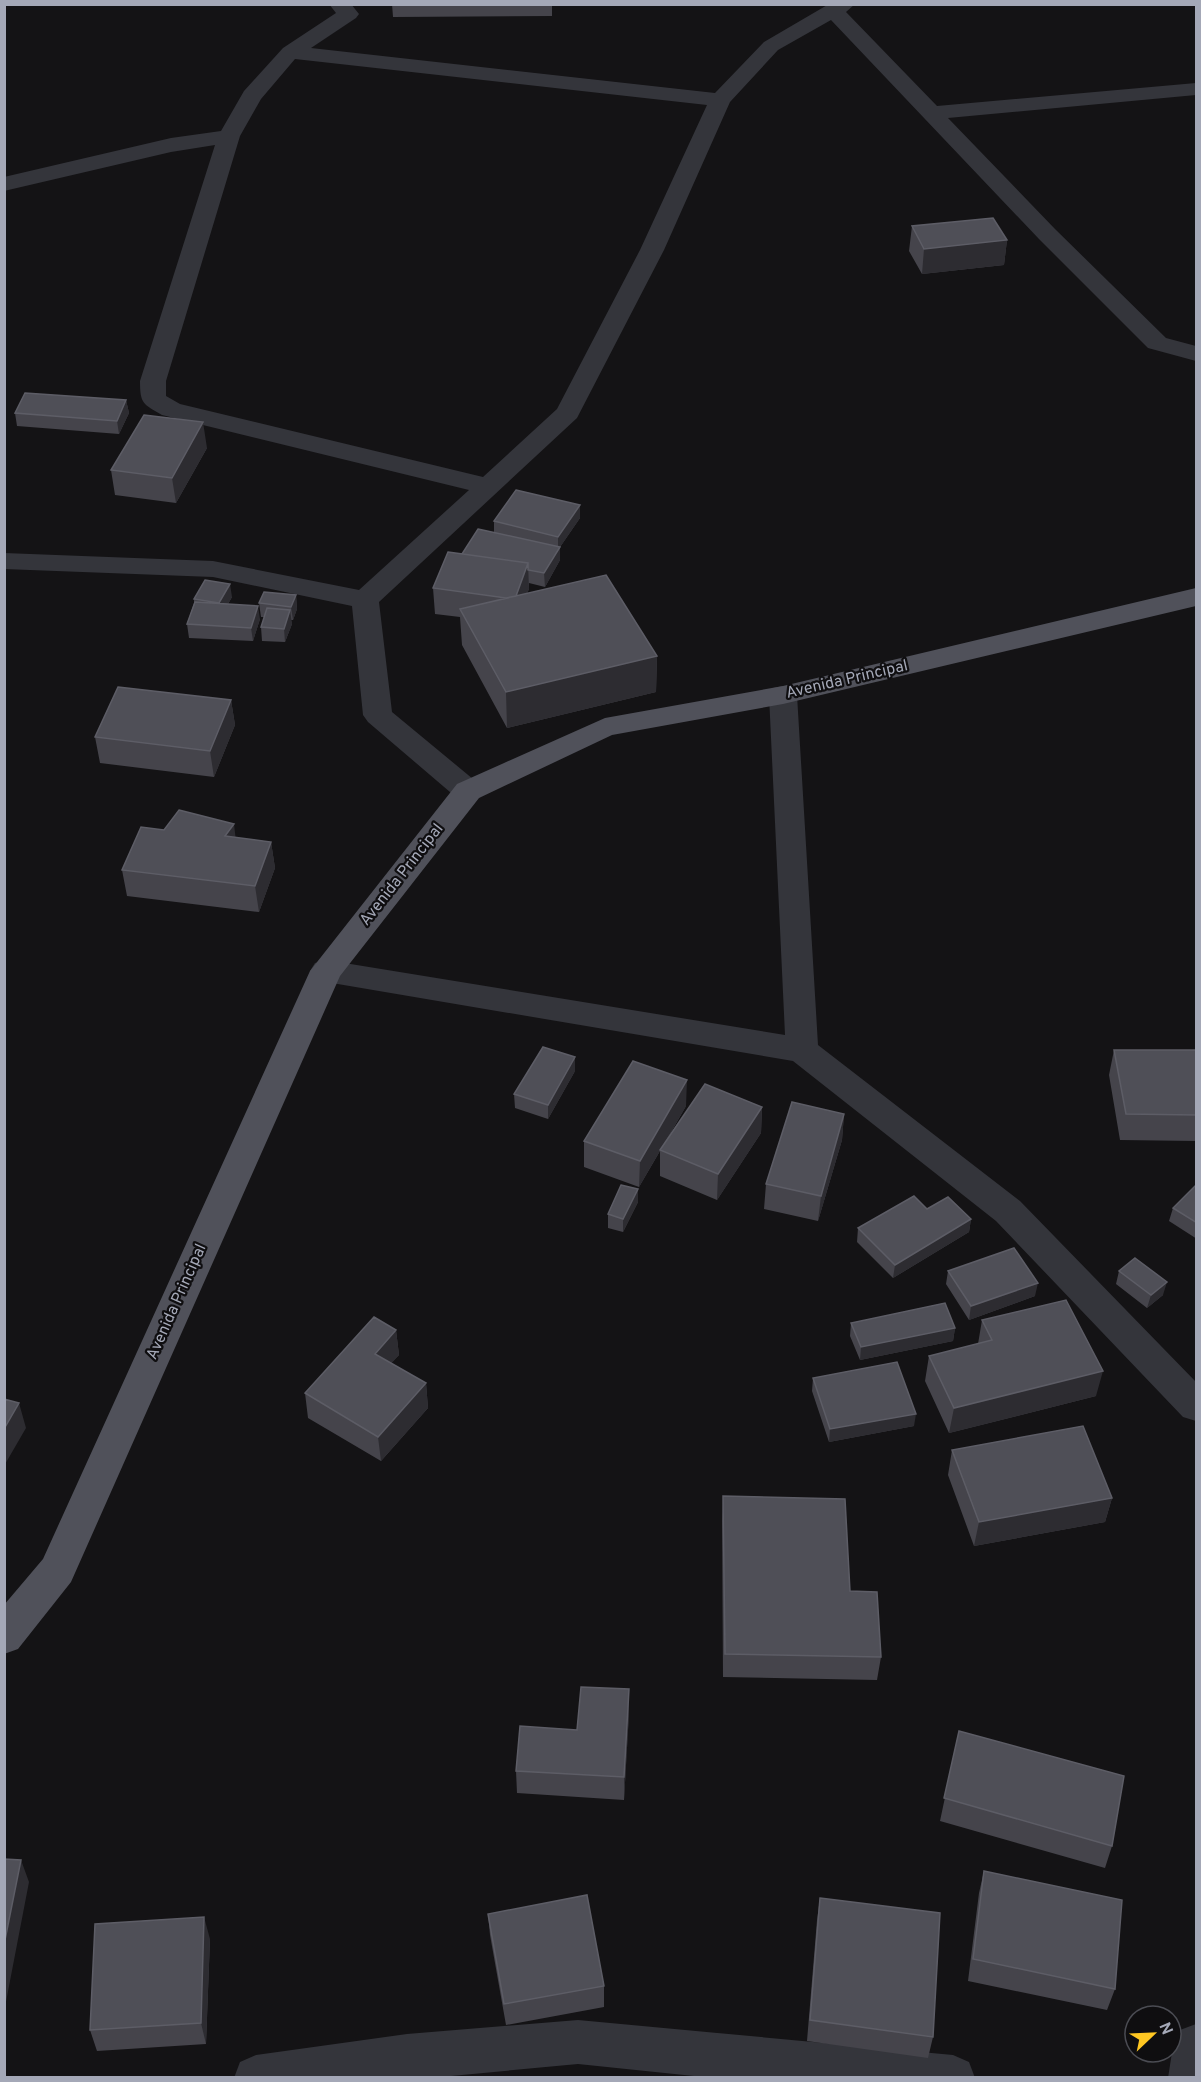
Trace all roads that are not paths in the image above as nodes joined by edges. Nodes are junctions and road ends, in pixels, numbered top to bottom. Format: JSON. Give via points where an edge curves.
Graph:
{"nodes":[{"id":1,"x":339,"y":4,"type":"edge"},
{"id":2,"x":840,"y":8,"type":"edge"},
{"id":3,"x":290,"y":52,"type":"junction"},
{"id":4,"x":1197,"y":89,"type":"edge"},
{"id":5,"x":720,"y":100,"type":"junction"},
{"id":6,"x":930,"y":113,"type":"junction"},
{"id":7,"x":229,"y":136,"type":"junction"},
{"id":8,"x":4,"y":184,"type":"edge"},
{"id":9,"x":1197,"y":354,"type":"edge"},
{"id":10,"x":490,"y":487,"type":"junction"},
{"id":11,"x":4,"y":561,"type":"edge"},
{"id":12,"x":1197,"y":597,"type":"edge"},
{"id":13,"x":365,"y":600,"type":"junction"},
{"id":14,"x":783,"y":695,"type":"junction"},
{"id":15,"x":468,"y":791,"type":"junction"},
{"id":16,"x":326,"y":971,"type":"junction"},
{"id":17,"x":802,"y":1050,"type":"junction"},
{"id":18,"x":1197,"y":1406,"type":"edge"},
{"id":19,"x":4,"y":1636,"type":"edge"},
{"id":20,"x":1197,"y":2046,"type":"edge"},
{"id":21,"x":256,"y":2078,"type":"edge"},
{"id":22,"x":953,"y":2078,"type":"edge"},
{"id":23,"x":1191,"y":2078,"type":"edge"}],
"edges":[{"from":1,"to":3,"type":"street","via":[[349,14]]},
{"from":2,"to":5,"type":"street","via":[[771,46]]},
{"from":2,"to":6,"type":"street"},
{"from":3,"to":5,"type":"street"},
{"from":3,"to":7,"type":"street","via":[[252,96]]},
{"from":4,"to":6,"type":"street"},
{"from":5,"to":10,"type":"street","via":[[652,250],[568,413]]},
{"from":6,"to":9,"type":"street","via":[[1157,343]]},
{"from":7,"to":8,"type":"street","via":[[171,145]]},
{"from":7,"to":10,"type":"street","via":[[153,381],[153,399],[171,410]]},
{"from":10,"to":13,"type":"street"},
{"from":11,"to":13,"type":"street","via":[[213,569]]},
{"from":12,"to":14,"type":"main road","name":"Avenida Principal"},
{"from":13,"to":15,"type":"street","via":[[378,716]]},
{"from":14,"to":15,"type":"main road","name":"Avenida Principal","via":[[605,727]]},
{"from":14,"to":17,"type":"street"},
{"from":15,"to":16,"type":"main road","name":"Avenida Principal"},
{"from":16,"to":17,"type":"street"},
{"from":16,"to":19,"type":"main road","name":"Avenida Principal","via":[[57,1570]]},
{"from":17,"to":18,"type":"street","via":[[1008,1211]]},
{"from":20,"to":23,"type":"street"},
{"from":21,"to":22,"type":"street","via":[[407,2057],[578,2042]]}]}
